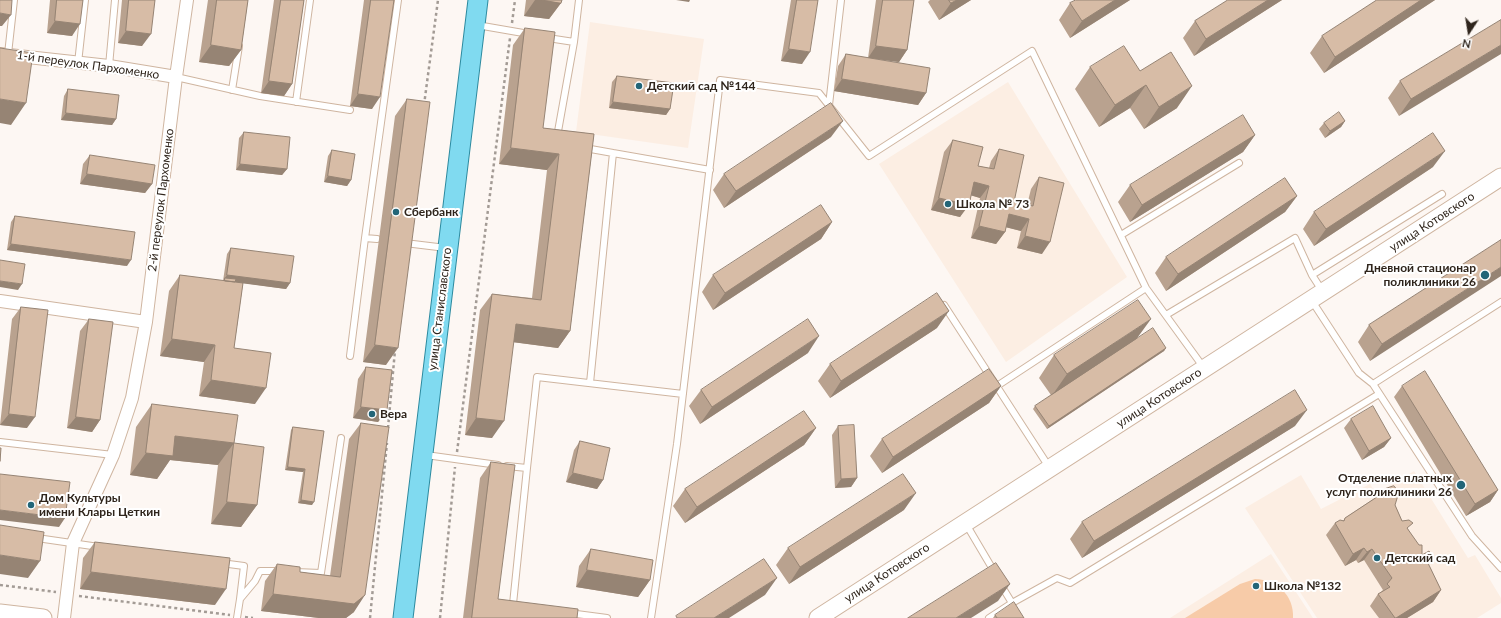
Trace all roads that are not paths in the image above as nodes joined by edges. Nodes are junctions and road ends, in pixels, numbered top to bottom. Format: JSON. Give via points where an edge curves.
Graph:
{"nodes":[{"id":1,"x":14,"y":0,"type":"edge"},
{"id":2,"x":85,"y":0,"type":"edge"},
{"id":3,"x":115,"y":0,"type":"edge"},
{"id":4,"x":187,"y":0,"type":"edge"},
{"id":5,"x":310,"y":0,"type":"edge"},
{"id":6,"x":398,"y":0,"type":"edge"},
{"id":7,"x":478,"y":0,"type":"edge"},
{"id":8,"x":579,"y":0,"type":"edge"},
{"id":9,"x":841,"y":0,"type":"edge"},
{"id":10,"x":475,"y":24,"type":"junction"},
{"id":11,"x":241,"y":37,"type":"edge"},
{"id":12,"x":574,"y":42,"type":"junction"},
{"id":13,"x":4,"y":54,"type":"edge"},
{"id":14,"x":78,"y":63,"type":"junction"},
{"id":15,"x":109,"y":66,"type":"junction"},
{"id":16,"x":176,"y":77,"type":"junction"},
{"id":17,"x":232,"y":90,"type":"junction"},
{"id":18,"x":296,"y":102,"type":"junction"},
{"id":19,"x":829,"y":105,"type":"junction"},
{"id":20,"x":350,"y":110,"type":"dead end"},
{"id":21,"x":563,"y":144,"type":"edge"},
{"id":22,"x":578,"y":146,"type":"edge"},
{"id":23,"x":613,"y":153,"type":"junction"},
{"id":24,"x":1240,"y":163,"type":"dead end"},
{"id":25,"x":710,"y":170,"type":"junction"},
{"id":26,"x":1501,"y":177,"type":"edge"},
{"id":27,"x":1442,"y":194,"type":"dead end"},
{"id":28,"x":1121,"y":235,"type":"junction"},
{"id":29,"x":365,"y":238,"type":"junction"},
{"id":30,"x":377,"y":239,"type":"dead end"},
{"id":31,"x":405,"y":243,"type":"edge"},
{"id":32,"x":448,"y":248,"type":"junction"},
{"id":33,"x":1312,"y":275,"type":"junction"},
{"id":34,"x":1146,"y":288,"type":"junction"},
{"id":35,"x":1317,"y":296,"type":"junction"},
{"id":36,"x":939,"y":297,"type":"edge"},
{"id":37,"x":1501,"y":302,"type":"edge"},
{"id":38,"x":0,"y":304,"type":"edge"},
{"id":39,"x":1166,"y":315,"type":"junction"},
{"id":40,"x":146,"y":322,"type":"junction"},
{"id":41,"x":350,"y":356,"type":"dead end"},
{"id":42,"x":1204,"y":368,"type":"junction"},
{"id":43,"x":590,"y":383,"type":"junction"},
{"id":44,"x":1373,"y":384,"type":"junction"},
{"id":45,"x":997,"y":386,"type":"junction"},
{"id":46,"x":683,"y":394,"type":"junction"},
{"id":47,"x":1379,"y":394,"type":"junction"},
{"id":48,"x":341,"y":438,"type":"dead end"},
{"id":49,"x":0,"y":442,"type":"edge"},
{"id":50,"x":113,"y":455,"type":"junction"},
{"id":51,"x":422,"y":455,"type":"junction"},
{"id":52,"x":527,"y":468,"type":"junction"},
{"id":53,"x":1050,"y":468,"type":"junction"},
{"id":54,"x":966,"y":522,"type":"junction"},
{"id":55,"x":34,"y":538,"type":"edge"},
{"id":56,"x":73,"y":543,"type":"junction"},
{"id":57,"x":104,"y":548,"type":"edge"},
{"id":58,"x":213,"y":562,"type":"edge"},
{"id":59,"x":1501,"y":568,"type":"edge"},
{"id":60,"x":240,"y":599,"type":"junction"},
{"id":61,"x":1012,"y":603,"type":"junction"},
{"id":62,"x":521,"y":606,"type":"edge"},
{"id":63,"x":560,"y":611,"type":"edge"},
{"id":64,"x":0,"y":613,"type":"edge"},
{"id":65,"x":237,"y":617,"type":"edge"},
{"id":66,"x":43,"y":618,"type":"edge"},
{"id":67,"x":64,"y":618,"type":"edge"},
{"id":68,"x":403,"y":618,"type":"edge"},
{"id":69,"x":607,"y":618,"type":"edge"},
{"id":70,"x":650,"y":618,"type":"edge"},
{"id":71,"x":818,"y":618,"type":"edge"},
{"id":72,"x":989,"y":618,"type":"edge"}],
"edges":[{"from":1,"to":13,"type":"lane"},
{"from":2,"to":14,"type":"lane"},
{"from":3,"to":15,"type":"lane"},
{"from":4,"to":16,"type":"street","name":"2-й переулок Пархоменко"},
{"from":5,"to":18,"type":"lane"},
{"from":6,"to":29,"type":"lane"},
{"from":7,"to":10,"type":"main road","name":"улица Станиславского"},
{"from":8,"to":12,"type":"lane"},
{"from":9,"to":19,"type":"lane"},
{"from":10,"to":12,"type":"lane"},
{"from":10,"to":32,"type":"main road","name":"улица Станиславского"},
{"from":11,"to":17,"type":"lane"},
{"from":12,"to":21,"type":"lane","via":[[556,142]]},
{"from":13,"to":14,"type":"street","name":"1-й переулок Пархоменко"},
{"from":14,"to":15,"type":"street","name":"1-й переулок Пархоменко"},
{"from":15,"to":16,"type":"street","name":"1-й переулок Пархоменко"},
{"from":16,"to":17,"type":"lane"},
{"from":16,"to":40,"type":"street","name":"2-й переулок Пархоменко"},
{"from":17,"to":18,"type":"lane"},
{"from":18,"to":20,"type":"lane"},
{"from":19,"to":25,"type":"lane","via":[[819,93],[720,80]]},
{"from":19,"to":28,"type":"lane","via":[[869,156],[1032,51]]},
{"from":22,"to":23,"type":"lane"},
{"from":23,"to":25,"type":"lane"},
{"from":23,"to":43,"type":"lane"},
{"from":24,"to":28,"type":"lane"},
{"from":25,"to":46,"type":"lane"},
{"from":26,"to":35,"type":"street","name":"улица Котовского"},
{"from":27,"to":33,"type":"lane"},
{"from":28,"to":34,"type":"lane"},
{"from":29,"to":30,"type":"lane"},
{"from":29,"to":41,"type":"lane"},
{"from":31,"to":32,"type":"lane"},
{"from":32,"to":51,"type":"main road","name":"улица Станиславского"},
{"from":33,"to":35,"type":"lane"},
{"from":33,"to":39,"type":"lane","via":[[1295,238]]},
{"from":34,"to":39,"type":"lane"},
{"from":34,"to":45,"type":"lane"},
{"from":35,"to":42,"type":"street","name":"улица Котовского"},
{"from":35,"to":44,"type":"lane","via":[[1359,373]]},
{"from":36,"to":45,"type":"lane"},
{"from":37,"to":44,"type":"lane"},
{"from":38,"to":40,"type":"street"},
{"from":39,"to":42,"type":"lane"},
{"from":40,"to":50,"type":"street","name":"2-й переулок Пархоменко","via":[[132,398]]},
{"from":42,"to":53,"type":"street","name":"улица Котовского"},
{"from":43,"to":46,"type":"lane"},
{"from":43,"to":52,"type":"lane","via":[[537,377]]},
{"from":44,"to":47,"type":"lane"},
{"from":45,"to":53,"type":"lane"},
{"from":46,"to":70,"type":"lane"},
{"from":47,"to":59,"type":"lane","via":[[1472,536]]},
{"from":47,"to":61,"type":"lane","via":[[1070,583],[1057,578]]},
{"from":48,"to":60,"type":"lane","via":[[321,573],[260,571]]},
{"from":49,"to":50,"type":"lane"},
{"from":50,"to":56,"type":"street","name":"2-й переулок Пархоменко"},
{"from":51,"to":52,"type":"lane"},
{"from":51,"to":68,"type":"main road","name":"улица Станиславского"},
{"from":52,"to":62,"type":"lane","via":[[513,604]]},
{"from":53,"to":54,"type":"street","name":"улица Котовского"},
{"from":54,"to":61,"type":"lane"},
{"from":54,"to":71,"type":"street","name":"улица Котовского"},
{"from":55,"to":56,"type":"lane"},
{"from":56,"to":57,"type":"lane"},
{"from":56,"to":67,"type":"street","name":"2-й переулок Пархоменко"},
{"from":58,"to":60,"type":"lane","via":[[244,566]]},
{"from":60,"to":65,"type":"lane"},
{"from":61,"to":72,"type":"lane"},
{"from":63,"to":69,"type":"lane"},
{"from":64,"to":66,"type":"street"}]}
